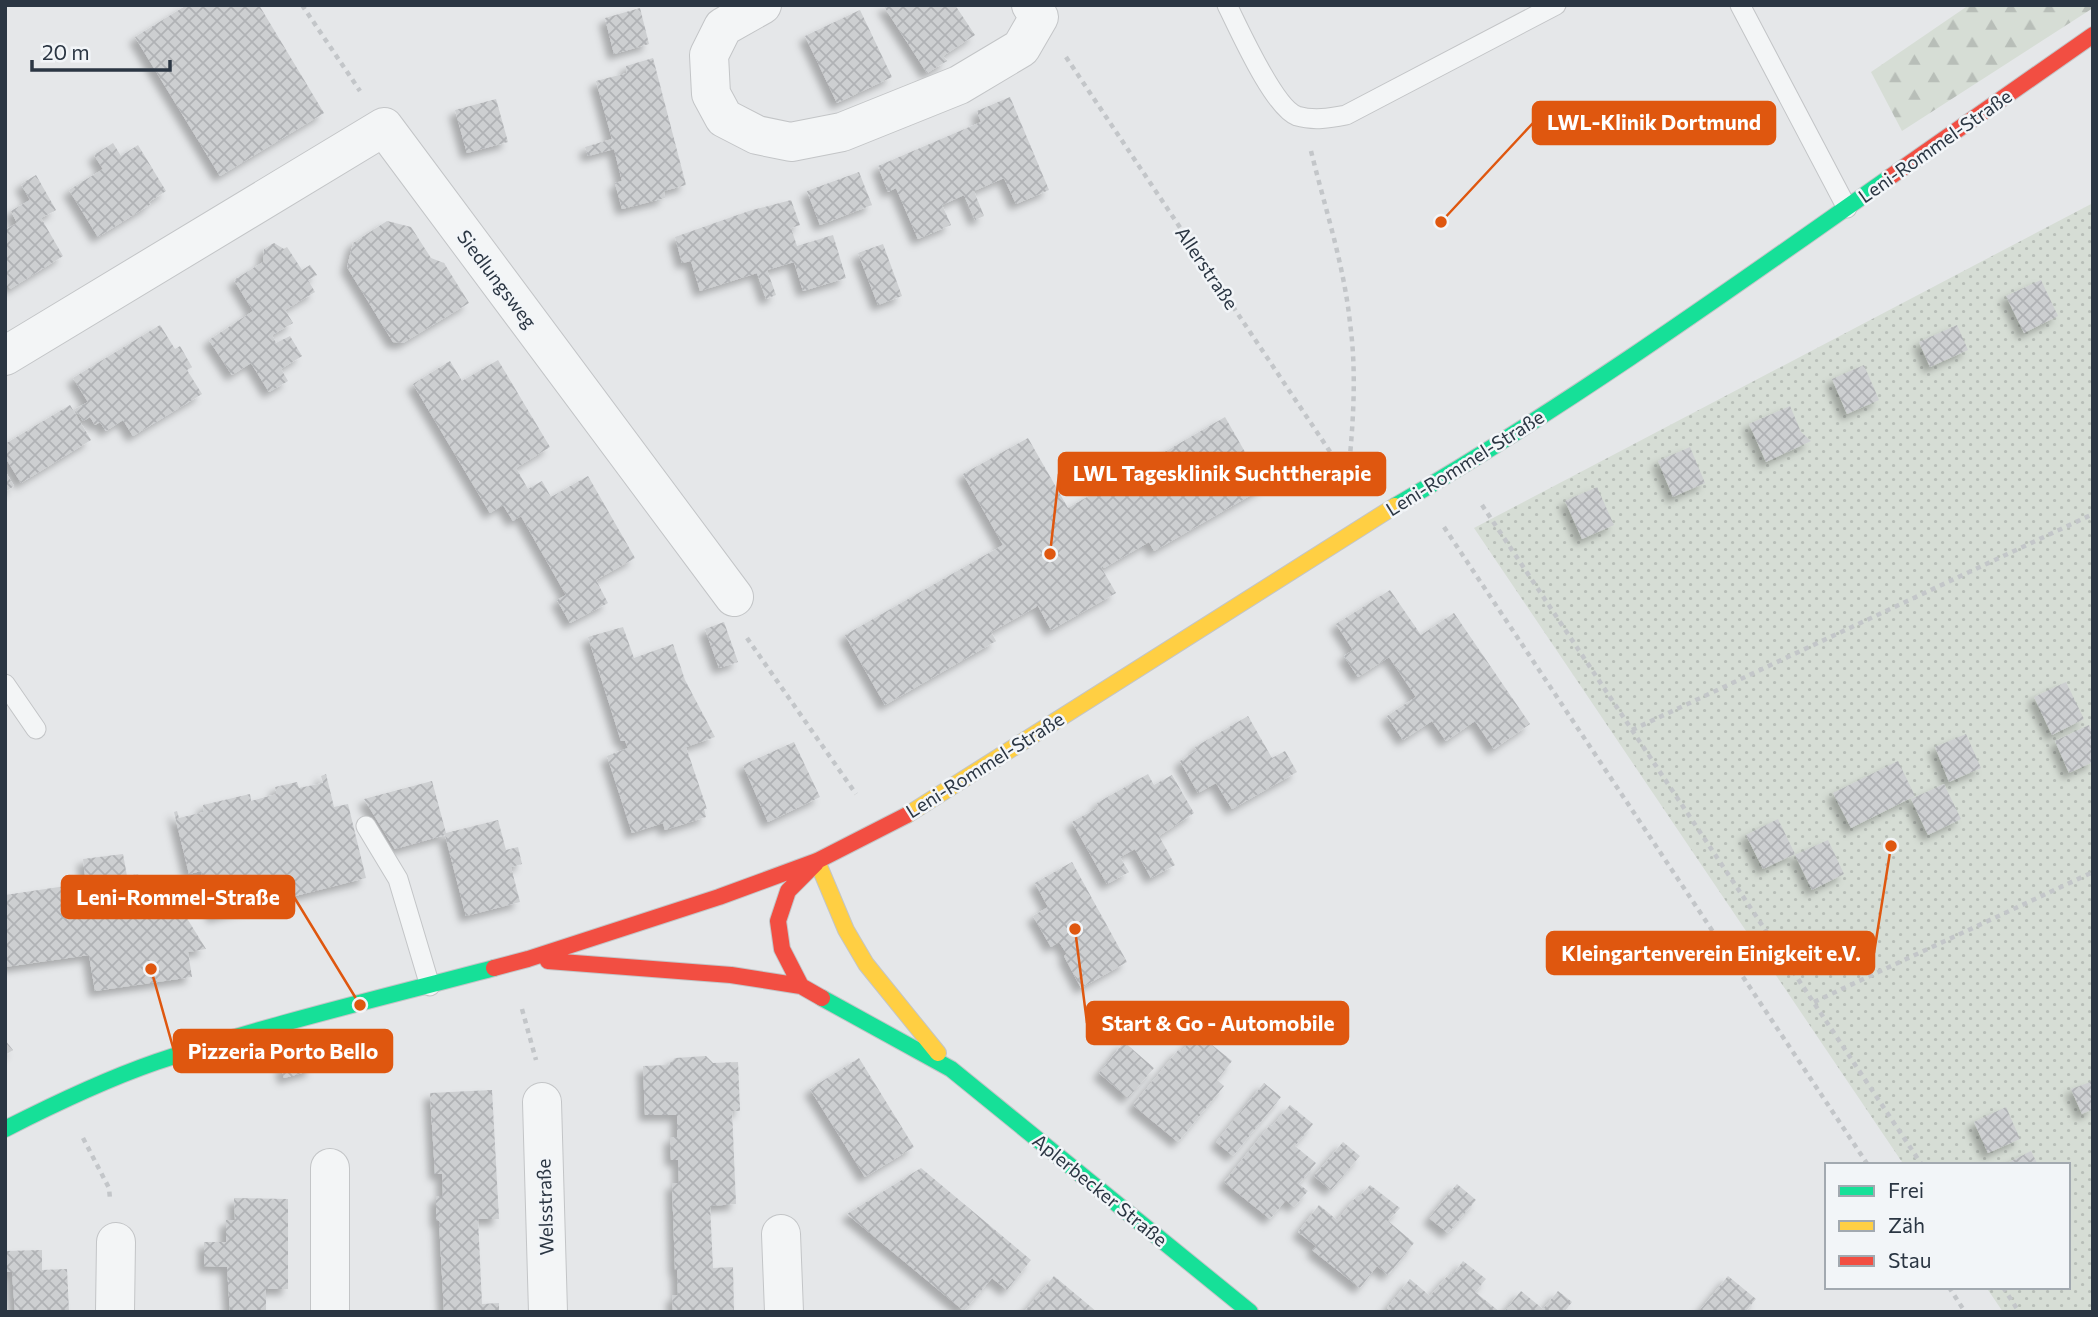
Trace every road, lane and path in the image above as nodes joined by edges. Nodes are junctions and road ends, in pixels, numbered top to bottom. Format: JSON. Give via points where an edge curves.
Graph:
{"nodes":[{"id":1,"x":302,"y":5,"type":"edge"},
{"id":2,"x":762,"y":5,"type":"edge"},
{"id":3,"x":1227,"y":5,"type":"edge"},
{"id":4,"x":1556,"y":5,"type":"edge"},
{"id":5,"x":1740,"y":5,"type":"edge"},
{"id":6,"x":1035,"y":11,"type":"edge"},
{"id":7,"x":2093,"y":35,"type":"edge"},
{"id":8,"x":1302,"y":117,"type":"junction"},
{"id":9,"x":384,"y":127,"type":"junction"},
{"id":10,"x":1847,"y":208,"type":"junction"},
{"id":11,"x":5,"y":356,"type":"edge"},
{"id":12,"x":1460,"y":469,"type":"junction"},
{"id":13,"x":1348,"y":477,"type":"junction"},
{"id":14,"x":2093,"y":514,"type":"edge"},
{"id":15,"x":1375,"y":519,"type":"junction"},
{"id":16,"x":1447,"y":532,"type":"dead end"},
{"id":17,"x":734,"y":597,"type":"joint"},
{"id":18,"x":5,"y":684,"type":"edge"},
{"id":19,"x":36,"y":729,"type":"dead end"},
{"id":20,"x":1632,"y":730,"type":"junction"},
{"id":21,"x":857,"y":795,"type":"dead end"},
{"id":22,"x":366,"y":826,"type":"dead end"},
{"id":23,"x":817,"y":861,"type":"junction"},
{"id":24,"x":2093,"y":872,"type":"edge"},
{"id":25,"x":528,"y":959,"type":"junction"},
{"id":26,"x":430,"y":986,"type":"junction"},
{"id":27,"x":801,"y":986,"type":"junction"},
{"id":28,"x":1814,"y":1002,"type":"junction"},
{"id":29,"x":522,"y":1009,"type":"dead end"},
{"id":30,"x":537,"y":1064,"type":"dead end"},
{"id":31,"x":951,"y":1069,"type":"junction"},
{"id":32,"x":542,"y":1102,"type":"dead end"},
{"id":33,"x":5,"y":1129,"type":"edge"},
{"id":34,"x":86,"y":1145,"type":"dead end"},
{"id":35,"x":1867,"y":1163,"type":"edge"},
{"id":36,"x":1921,"y":1163,"type":"edge"},
{"id":37,"x":330,"y":1168,"type":"dead end"},
{"id":38,"x":109,"y":1188,"type":"dead end"},
{"id":39,"x":781,"y":1234,"type":"dead end"},
{"id":40,"x":116,"y":1242,"type":"dead end"},
{"id":41,"x":1950,"y":1289,"type":"edge"},
{"id":42,"x":2004,"y":1289,"type":"edge"},
{"id":43,"x":115,"y":1312,"type":"edge"},
{"id":44,"x":330,"y":1312,"type":"edge"},
{"id":45,"x":548,"y":1312,"type":"edge"},
{"id":46,"x":784,"y":1312,"type":"edge"},
{"id":47,"x":1250,"y":1312,"type":"edge"},
{"id":48,"x":1965,"y":1312,"type":"edge"},
{"id":49,"x":2019,"y":1312,"type":"edge"}],
"edges":[{"from":1,"to":9,"type":"path"},
{"from":2,"to":6,"type":"street","via":[[723,27],[709,55],[711,94],[724,118],[757,135],[791,142],[842,132],[959,85],[1021,48]]},
{"from":3,"to":8,"type":"lane","via":[[1276,98]]},
{"from":4,"to":8,"type":"lane","via":[[1346,115],[1321,120]]},
{"from":5,"to":10,"type":"lane"},
{"from":6,"to":13,"type":"path","name":"Allerstraße"},
{"from":7,"to":10,"type":"main road","name":"Leni-Rommel-Straße"},
{"from":8,"to":13,"type":"path","via":[[1351,323],[1354,415]]},
{"from":9,"to":11,"type":"street"},
{"from":9,"to":17,"type":"street","name":"Siedlungsweg"},
{"from":10,"to":12,"type":"main road","name":"Leni-Rommel-Straße","via":[[1636,355]]},
{"from":12,"to":15,"type":"main road","name":"Leni-Rommel-Straße"},
{"from":12,"to":20,"type":"path"},
{"from":13,"to":15,"type":"path","name":"Allerstraße"},
{"from":14,"to":20,"type":"path"},
{"from":15,"to":23,"type":"main road","name":"Leni-Rommel-Straße","via":[[905,816]]},
{"from":16,"to":35,"type":"path"},
{"from":17,"to":21,"type":"path","via":[[738,624]]},
{"from":18,"to":19,"type":"lane"},
{"from":20,"to":28,"type":"path"},
{"from":22,"to":26,"type":"lane","via":[[398,879]]},
{"from":23,"to":25,"type":"main road","name":"Aplerbecker Straße"},
{"from":23,"to":27,"type":"main road","via":[[788,891],[778,921],[782,949]]},
{"from":23,"to":31,"type":"main road","name":"Aplerbecker Straße","via":[[866,964]]},
{"from":24,"to":28,"type":"path"},
{"from":25,"to":26,"type":"main road","name":"Aplerbecker Straße"},
{"from":25,"to":27,"type":"main road","name":"Aplerbecker Straße","via":[[731,975]]},
{"from":26,"to":33,"type":"main road","name":"Aplerbecker Straße","via":[[154,1063]]},
{"from":27,"to":31,"type":"main road","name":"Aplerbecker Straße"},
{"from":28,"to":36,"type":"path"},
{"from":29,"to":30,"type":"path"},
{"from":31,"to":47,"type":"main road","name":"Aplerbecker Straße"},
{"from":32,"to":45,"type":"street","name":"Welsstraße"},
{"from":34,"to":38,"type":"path"},
{"from":37,"to":44,"type":"street"},
{"from":39,"to":46,"type":"street"},
{"from":40,"to":43,"type":"street"},
{"from":41,"to":48,"type":"path"},
{"from":42,"to":49,"type":"path"}]}
